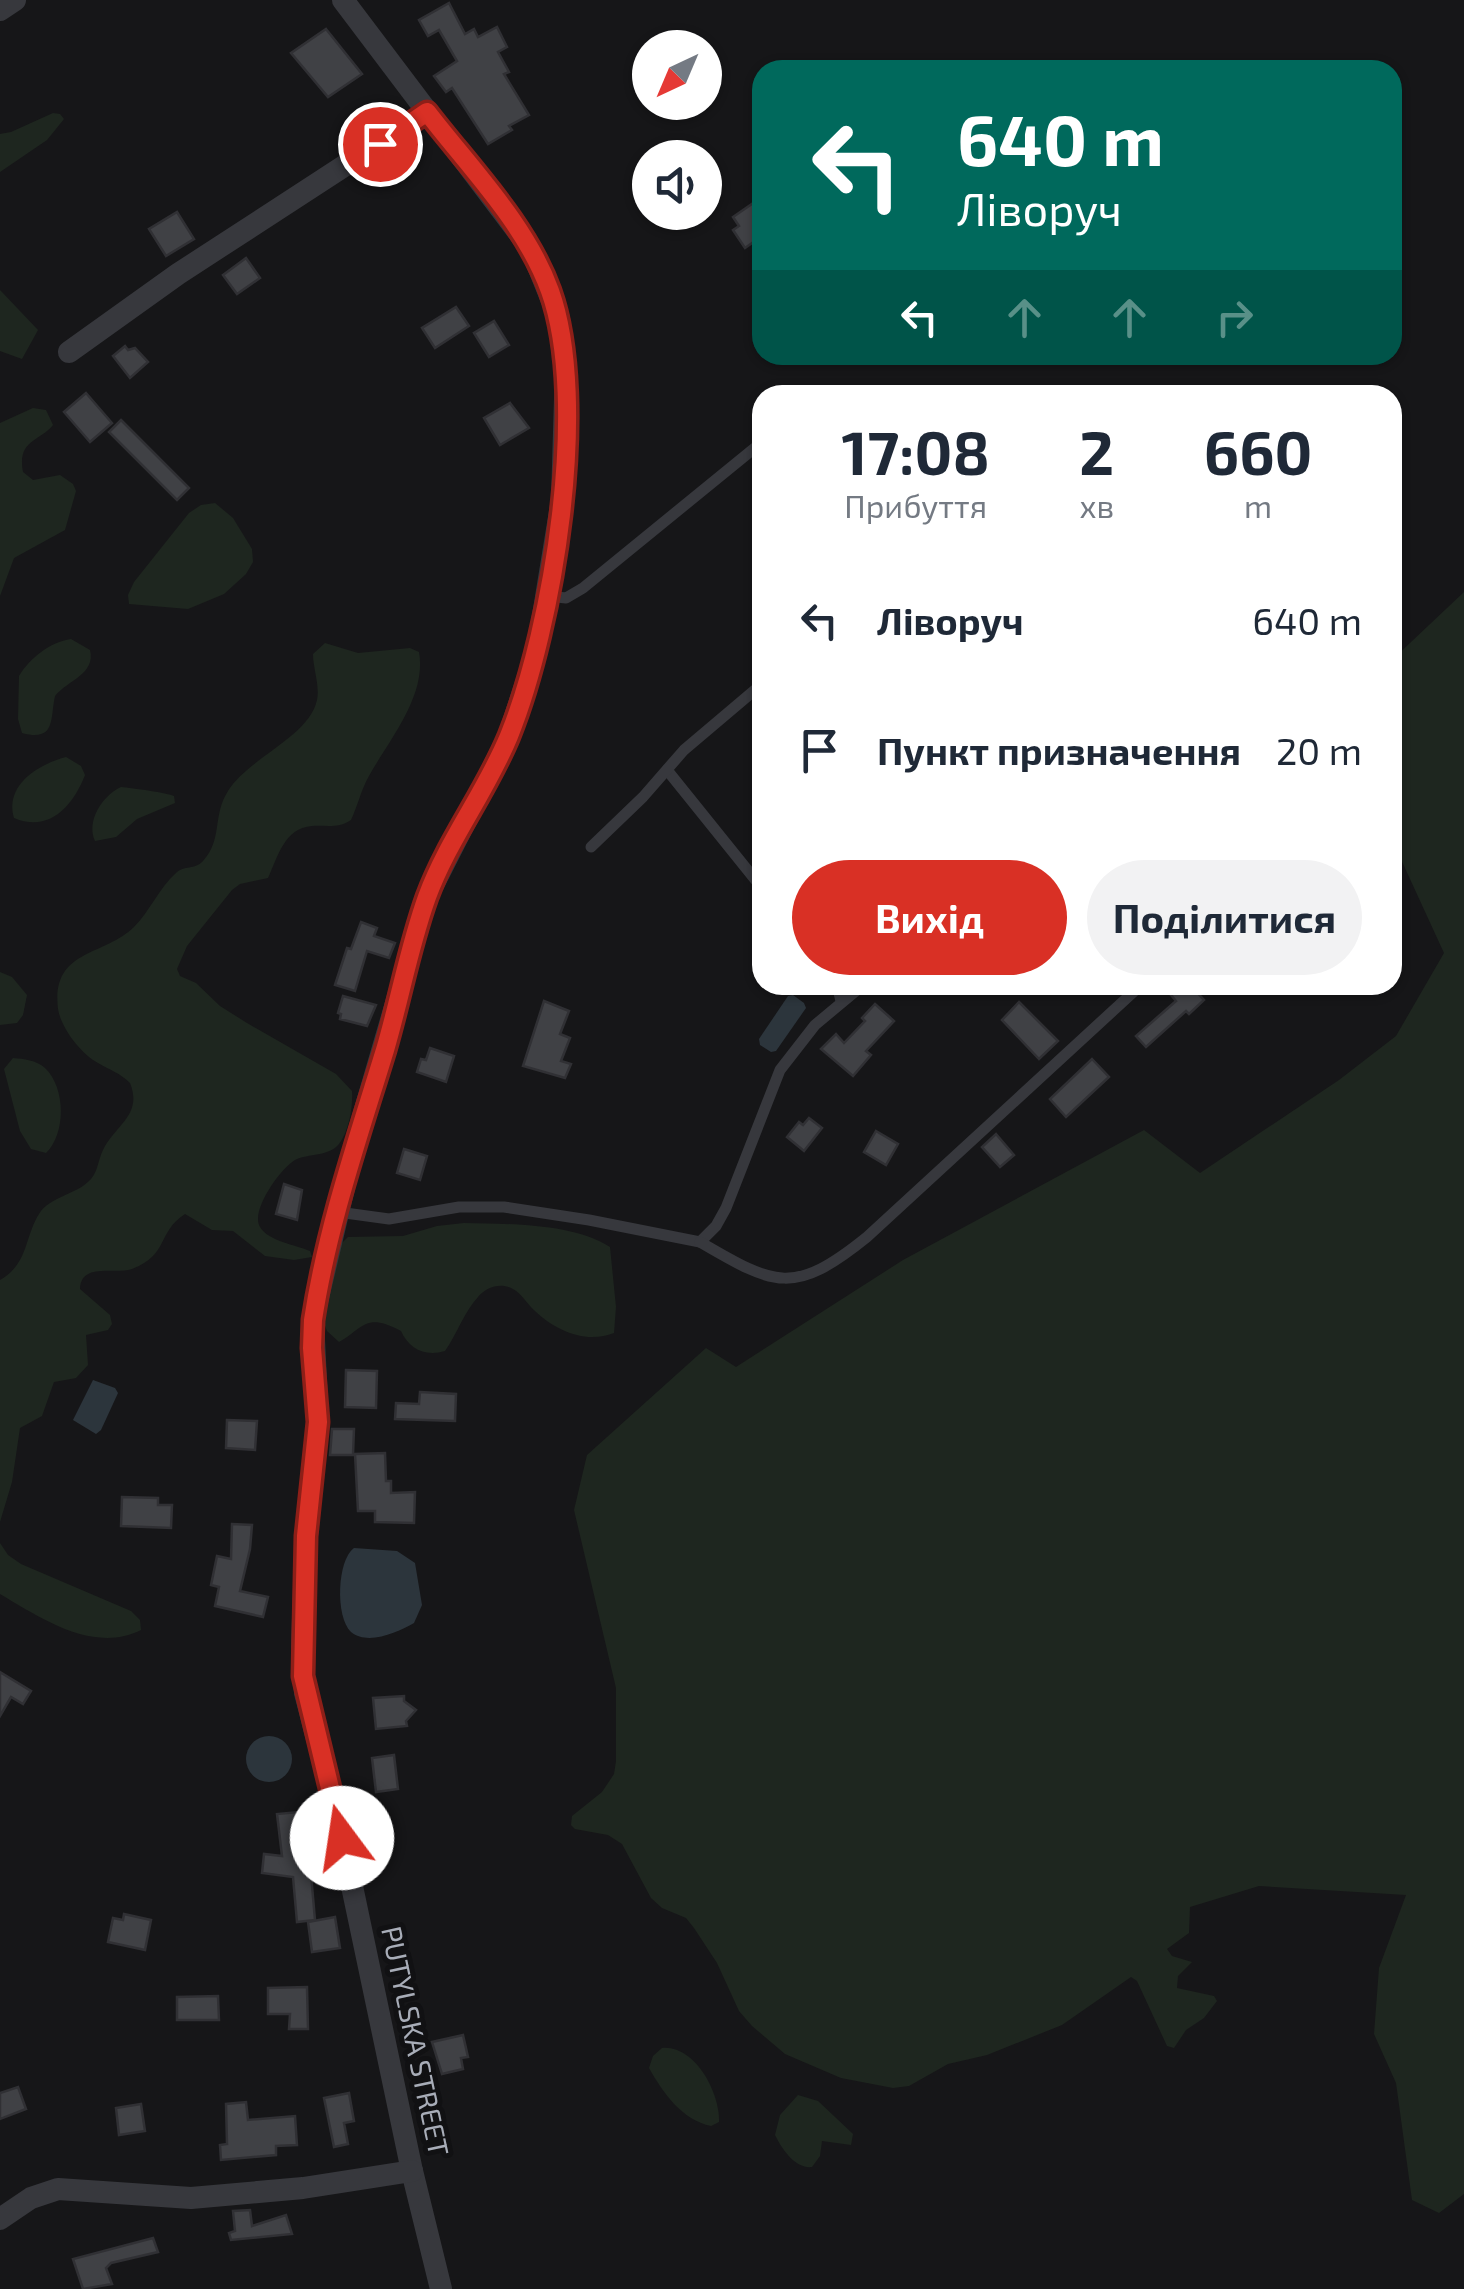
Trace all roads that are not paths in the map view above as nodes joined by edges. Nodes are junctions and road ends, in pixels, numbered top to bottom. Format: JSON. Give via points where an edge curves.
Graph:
{"nodes":[{"id":1,"x":15,"y":0,"type":"edge"},
{"id":2,"x":343,"y":0,"type":"edge"},
{"id":3,"x":0,"y":10,"type":"edge"},
{"id":4,"x":427,"y":112,"type":"junction"},
{"id":5,"x":69,"y":352,"type":"dead end"},
{"id":6,"x":752,"y":450,"type":"edge"},
{"id":7,"x":548,"y":596,"type":"junction"},
{"id":8,"x":752,"y":692,"type":"edge"},
{"id":9,"x":667,"y":770,"type":"junction"},
{"id":10,"x":590,"y":847,"type":"dead end"},
{"id":11,"x":752,"y":876,"type":"edge"},
{"id":12,"x":840,"y":995,"type":"edge"},
{"id":13,"x":850,"y":995,"type":"edge"},
{"id":14,"x":1130,"y":995,"type":"edge"},
{"id":15,"x":841,"y":1001,"type":"junction"},
{"id":16,"x":338,"y":1212,"type":"junction"},
{"id":17,"x":700,"y":1242,"type":"junction"},
{"id":18,"x":412,"y":2171,"type":"junction"},
{"id":19,"x":0,"y":2219,"type":"edge"},
{"id":20,"x":441,"y":2289,"type":"edge"}],
"edges":[{"from":1,"to":3,"type":"street"},
{"from":2,"to":4,"type":"street","name":"PUTYLSKA STREET"},
{"from":4,"to":5,"type":"street"},
{"from":4,"to":7,"type":"street","name":"PUTYLSKA STREET","via":[[531,249],[559,318],[566,432]]},
{"from":6,"to":7,"type":"lane","via":[[582,588],[566,598]]},
{"from":7,"to":16,"type":"street","name":"PUTYLSKA STREET","via":[[508,738],[427,896]]},
{"from":8,"to":9,"type":"lane"},
{"from":9,"to":10,"type":"lane"},
{"from":9,"to":11,"type":"lane"},
{"from":12,"to":15,"type":"lane"},
{"from":13,"to":15,"type":"lane"},
{"from":14,"to":17,"type":"lane","via":[[838,1259],[780,1279],[754,1274]]},
{"from":15,"to":17,"type":"lane","via":[[780,1070],[726,1208]]},
{"from":16,"to":17,"type":"lane","via":[[388,1218],[459,1206],[504,1207]]},
{"from":16,"to":18,"type":"street","name":"PUTYLSKA STREET","via":[[313,1320],[318,1422],[306,1536],[303,1676]]},
{"from":18,"to":19,"type":"street","via":[[190,2198],[58,2189]]},
{"from":18,"to":20,"type":"street","name":"PUTYLSKA STREET"}]}
